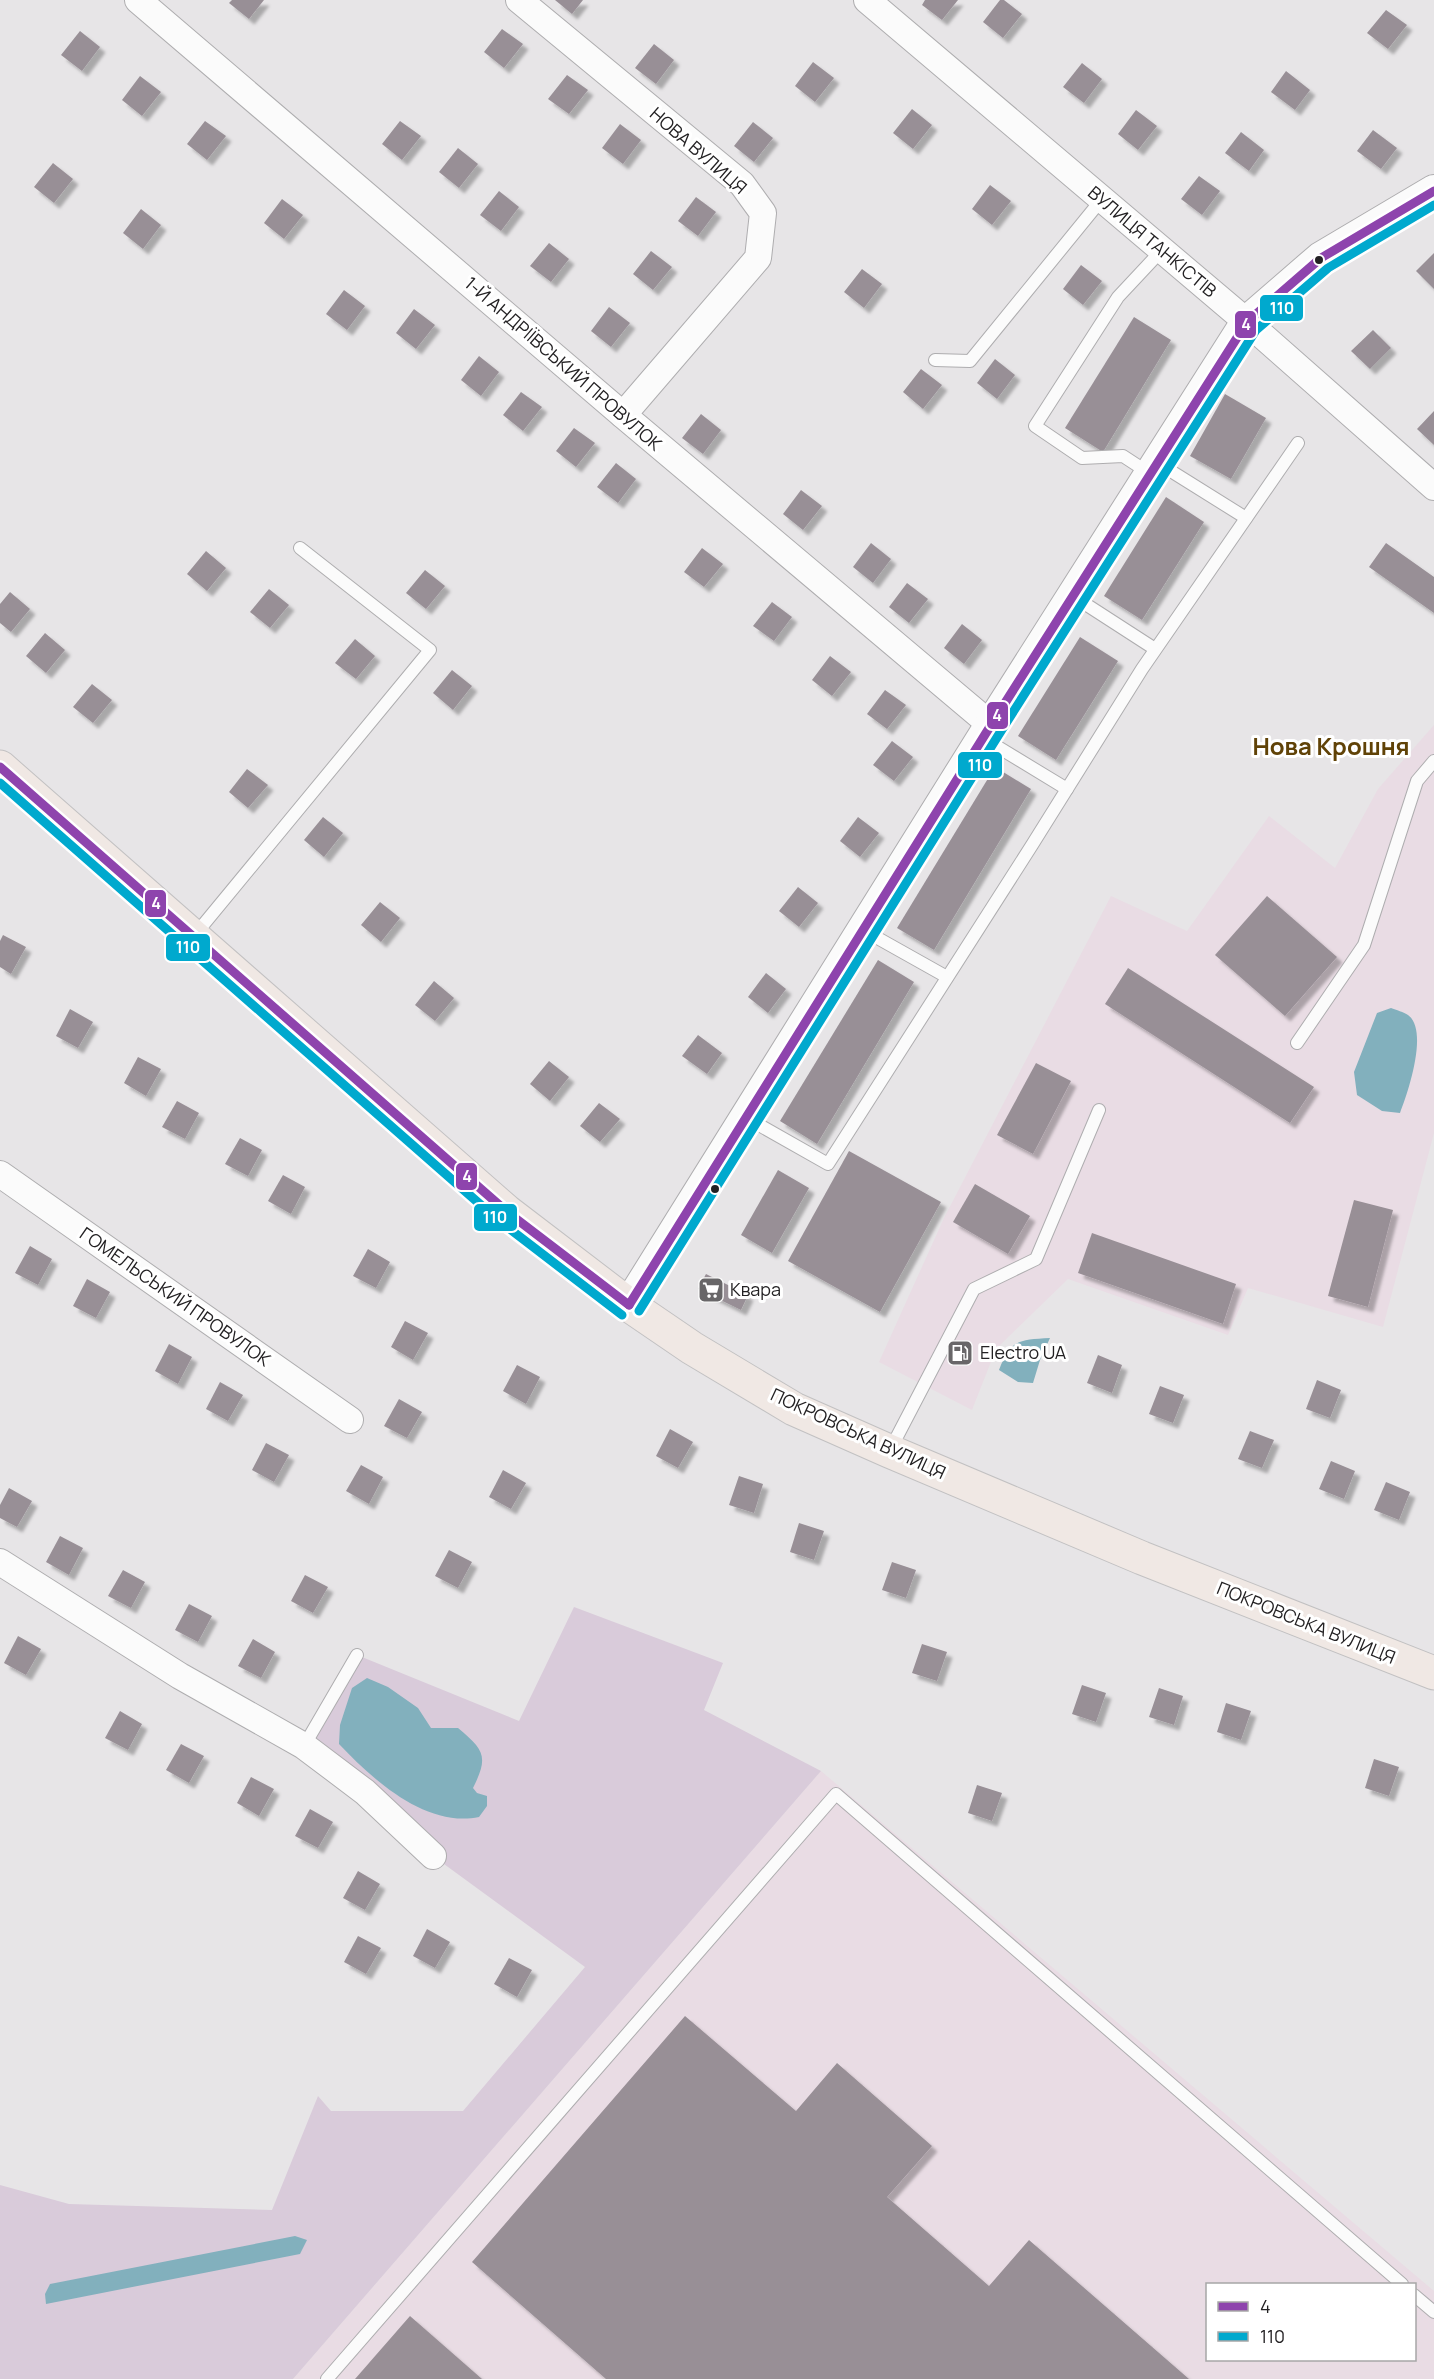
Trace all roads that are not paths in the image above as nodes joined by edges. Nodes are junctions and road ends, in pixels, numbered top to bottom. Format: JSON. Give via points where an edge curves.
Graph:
{"nodes":[{"id":1,"x":138,"y":0,"type":"edge"},
{"id":2,"x":519,"y":0,"type":"edge"},
{"id":3,"x":867,"y":0,"type":"edge"},
{"id":4,"x":1434,"y":191,"type":"edge"},
{"id":5,"x":1102,"y":199,"type":"junction"},
{"id":6,"x":1162,"y":250,"type":"junction"},
{"id":7,"x":1247,"y":322,"type":"junction"},
{"id":8,"x":934,"y":360,"type":"dead end"},
{"id":9,"x":623,"y":415,"type":"junction"},
{"id":10,"x":1298,"y":443,"type":"dead end"},
{"id":11,"x":1154,"y":468,"type":"junction"},
{"id":12,"x":1434,"y":487,"type":"edge"},
{"id":13,"x":1246,"y":518,"type":"junction"},
{"id":14,"x":300,"y":548,"type":"dead end"},
{"id":15,"x":1073,"y":596,"type":"junction"},
{"id":16,"x":1155,"y":649,"type":"junction"},
{"id":17,"x":987,"y":732,"type":"junction"},
{"id":18,"x":1434,"y":761,"type":"edge"},
{"id":19,"x":0,"y":767,"type":"edge"},
{"id":20,"x":1067,"y":789,"type":"junction"},
{"id":21,"x":862,"y":930,"type":"junction"},
{"id":22,"x":194,"y":936,"type":"junction"},
{"id":23,"x":947,"y":977,"type":"junction"},
{"id":24,"x":1297,"y":1043,"type":"dead end"},
{"id":25,"x":1099,"y":1110,"type":"dead end"},
{"id":26,"x":745,"y":1117,"type":"junction"},
{"id":27,"x":0,"y":1174,"type":"edge"},
{"id":28,"x":629,"y":1305,"type":"junction"},
{"id":29,"x":350,"y":1420,"type":"dead end"},
{"id":30,"x":889,"y":1451,"type":"junction"},
{"id":31,"x":0,"y":1562,"type":"edge"},
{"id":32,"x":357,"y":1655,"type":"dead end"},
{"id":33,"x":1434,"y":1673,"type":"edge"},
{"id":34,"x":304,"y":1746,"type":"junction"},
{"id":35,"x":433,"y":1856,"type":"dead end"},
{"id":36,"x":1401,"y":2283,"type":"edge"},
{"id":37,"x":1416,"y":2297,"type":"edge"},
{"id":38,"x":1434,"y":2312,"type":"edge"},
{"id":39,"x":327,"y":2379,"type":"edge"}],
"edges":[{"from":1,"to":9,"type":"street","name":"1-Й АНДРІЇВСЬКИЙ ПРОВУЛОК"},
{"from":2,"to":9,"type":"street","name":"НОВА ВУЛИЦЯ","via":[[742,184],[763,213],[758,258]]},
{"from":3,"to":5,"type":"street","name":"ВУЛИЦЯ ТАНКІСТІВ"},
{"from":4,"to":7,"type":"street","via":[[1321,258]]},
{"from":5,"to":6,"type":"street","name":"ВУЛИЦЯ ТАНКІСТІВ"},
{"from":5,"to":8,"type":"lane","via":[[969,361]]},
{"from":6,"to":7,"type":"street","name":"ВУЛИЦЯ ТАНКІСТІВ"},
{"from":6,"to":11,"type":"lane","via":[[1118,297],[1035,426],[1082,458],[1123,456]]},
{"from":7,"to":11,"type":"street"},
{"from":7,"to":12,"type":"street","name":"ВУЛИЦЯ ТАНКІСТІВ"},
{"from":9,"to":17,"type":"street","name":"1-Й АНДРІЇВСЬКИЙ ПРОВУЛОК"},
{"from":10,"to":13,"type":"lane"},
{"from":11,"to":13,"type":"lane"},
{"from":11,"to":15,"type":"street"},
{"from":13,"to":16,"type":"lane"},
{"from":14,"to":22,"type":"lane","via":[[429,650]]},
{"from":15,"to":16,"type":"lane"},
{"from":15,"to":17,"type":"street"},
{"from":16,"to":20,"type":"lane"},
{"from":17,"to":20,"type":"lane"},
{"from":17,"to":21,"type":"street"},
{"from":18,"to":24,"type":"lane","via":[[1417,781],[1364,945]]},
{"from":19,"to":22,"type":"highway","name":"ПОКРОВСЬКА ВУЛИЦЯ"},
{"from":20,"to":23,"type":"lane"},
{"from":21,"to":23,"type":"lane"},
{"from":21,"to":26,"type":"street"},
{"from":22,"to":28,"type":"highway","name":"ПОКРОВСЬКА ВУЛИЦЯ","via":[[506,1211]]},
{"from":23,"to":26,"type":"lane","via":[[828,1164]]},
{"from":25,"to":30,"type":"lane","via":[[1036,1259],[974,1289]]},
{"from":26,"to":28,"type":"street"},
{"from":27,"to":29,"type":"street","name":"ГОМЕЛЬСЬКИЙ ПРОВУЛОК"},
{"from":28,"to":30,"type":"highway","name":"ПОКРОВСЬКА ВУЛИЦЯ","via":[[794,1409]]},
{"from":30,"to":33,"type":"highway","name":"ПОКРОВСЬКА ВУЛИЦЯ","via":[[1142,1558]]},
{"from":31,"to":34,"type":"street","via":[[180,1676]]},
{"from":32,"to":34,"type":"lane"},
{"from":34,"to":35,"type":"street","via":[[366,1792]]},
{"from":36,"to":39,"type":"lane","via":[[836,1794]]},
{"from":37,"to":38,"type":"lane"}]}
